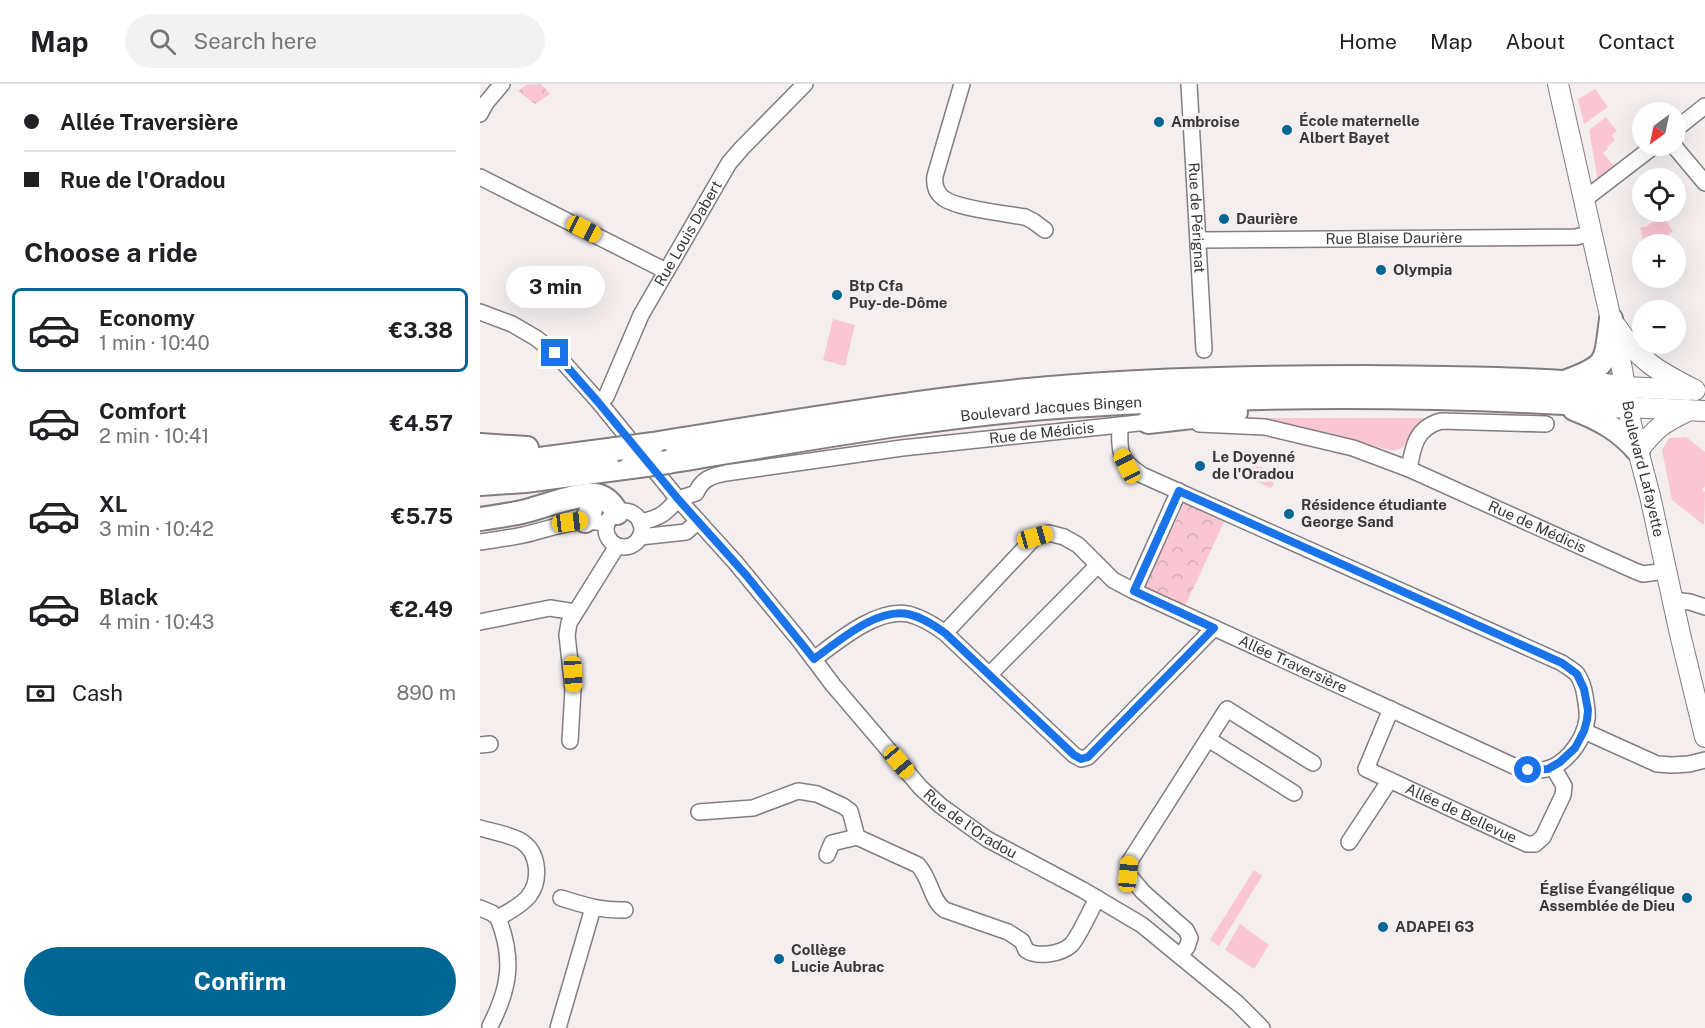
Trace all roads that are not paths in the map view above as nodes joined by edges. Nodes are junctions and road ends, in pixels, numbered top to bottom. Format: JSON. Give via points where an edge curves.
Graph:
{"nodes":[{"id":1,"x":502,"y":84,"type":"edge"},
{"id":2,"x":805,"y":84,"type":"edge"},
{"id":3,"x":962,"y":84,"type":"edge"},
{"id":4,"x":1189,"y":84,"type":"edge"},
{"id":5,"x":1558,"y":84,"type":"edge"},
{"id":6,"x":1705,"y":106,"type":"edge"},
{"id":7,"x":480,"y":114,"type":"edge"},
{"id":8,"x":1686,"y":121,"type":"edge"},
{"id":9,"x":1641,"y":156,"type":"edge"},
{"id":10,"x":1682,"y":156,"type":"edge"},
{"id":11,"x":480,"y":177,"type":"edge"},
{"id":12,"x":1705,"y":183,"type":"edge"},
{"id":13,"x":1585,"y":199,"type":"junction"},
{"id":14,"x":1045,"y":230,"type":"dead end"},
{"id":15,"x":1592,"y":233,"type":"junction"},
{"id":16,"x":1198,"y":240,"type":"junction"},
{"id":17,"x":666,"y":271,"type":"junction"},
{"id":18,"x":480,"y":312,"type":"edge"},
{"id":19,"x":1611,"y":319,"type":"junction"},
{"id":20,"x":1204,"y":350,"type":"dead end"},
{"id":21,"x":1700,"y":391,"type":"edge"},
{"id":22,"x":1558,"y":392,"type":"junction"},
{"id":23,"x":1323,"y":397,"type":"junction"},
{"id":24,"x":1626,"y":397,"type":"junction"},
{"id":25,"x":598,"y":402,"type":"junction"},
{"id":26,"x":1696,"y":411,"type":"edge"},
{"id":27,"x":1148,"y":422,"type":"junction"},
{"id":28,"x":1546,"y":424,"type":"dead end"},
{"id":29,"x":1120,"y":425,"type":"junction"},
{"id":30,"x":480,"y":445,"type":"edge"},
{"id":31,"x":616,"y":449,"type":"junction"},
{"id":32,"x":1638,"y":451,"type":"junction"},
{"id":33,"x":480,"y":464,"type":"edge"},
{"id":34,"x":1409,"y":469,"type":"junction"},
{"id":35,"x":480,"y":484,"type":"edge"},
{"id":36,"x":1179,"y":491,"type":"junction"},
{"id":37,"x":678,"y":499,"type":"junction"},
{"id":38,"x":480,"y":519,"type":"edge"},
{"id":39,"x":603,"y":519,"type":"junction"},
{"id":40,"x":698,"y":521,"type":"junction"},
{"id":41,"x":640,"y":530,"type":"junction"},
{"id":42,"x":480,"y":542,"type":"edge"},
{"id":43,"x":617,"y":546,"type":"junction"},
{"id":44,"x":1098,"y":565,"type":"junction"},
{"id":45,"x":1666,"y":571,"type":"junction"},
{"id":46,"x":1134,"y":591,"type":"junction"},
{"id":47,"x":1672,"y":600,"type":"junction"},
{"id":48,"x":1705,"y":607,"type":"edge"},
{"id":49,"x":575,"y":612,"type":"junction"},
{"id":50,"x":480,"y":622,"type":"edge"},
{"id":51,"x":1214,"y":628,"type":"junction"},
{"id":52,"x":945,"y":633,"type":"junction"},
{"id":53,"x":814,"y":659,"type":"junction"},
{"id":54,"x":990,"y":675,"type":"junction"},
{"id":55,"x":1391,"y":709,"type":"junction"},
{"id":56,"x":1584,"y":731,"type":"junction"},
{"id":57,"x":1705,"y":737,"type":"edge"},
{"id":58,"x":1208,"y":738,"type":"junction"},
{"id":59,"x":570,"y":741,"type":"dead end"},
{"id":60,"x":1705,"y":760,"type":"edge"},
{"id":61,"x":1313,"y":763,"type":"dead end"},
{"id":62,"x":1553,"y":767,"type":"junction"},
{"id":63,"x":1390,"y":780,"type":"junction"},
{"id":64,"x":1294,"y":793,"type":"dead end"},
{"id":65,"x":699,"y":812,"type":"dead end"},
{"id":66,"x":480,"y":828,"type":"edge"},
{"id":67,"x":856,"y":837,"type":"junction"},
{"id":68,"x":1349,"y":842,"type":"dead end"},
{"id":69,"x":827,"y":855,"type":"dead end"},
{"id":70,"x":561,"y":898,"type":"dead end"},
{"id":71,"x":1097,"y":898,"type":"junction"},
{"id":72,"x":480,"y":908,"type":"edge"},
{"id":73,"x":593,"y":908,"type":"junction"},
{"id":74,"x":625,"y":910,"type":"dead end"},
{"id":75,"x":498,"y":918,"type":"junction"},
{"id":76,"x":1179,"y":956,"type":"junction"},
{"id":77,"x":488,"y":1025,"type":"edge"},
{"id":78,"x":558,"y":1028,"type":"edge"},
{"id":79,"x":1262,"y":1028,"type":"edge"}],
"edges":[{"from":1,"to":7,"type":"street"},
{"from":2,"to":17,"type":"street","name":"Rue Louis Dabert","via":[[729,163]]},
{"from":3,"to":14,"type":"street","via":[[935,176],[937,192],[956,204],[1025,217]]},
{"from":4,"to":16,"type":"street","name":"Rue de Pérignat"},
{"from":5,"to":13,"type":"main road","name":"Boulevard Lafayette"},
{"from":6,"to":8,"type":"street"},
{"from":9,"to":13,"type":"street"},
{"from":10,"to":12,"type":"street"},
{"from":11,"to":17,"type":"street"},
{"from":13,"to":15,"type":"main road","name":"Boulevard Lafayette"},
{"from":15,"to":16,"type":"street","name":"Rue Blaise Daurière","via":[[1575,237]]},
{"from":15,"to":19,"type":"main road","name":"Boulevard Lafayette"},
{"from":16,"to":20,"type":"street","name":"Rue de Pérignat"},
{"from":17,"to":25,"type":"street","name":"Rue Louis Dabert","via":[[641,315],[606,397]]},
{"from":18,"to":25,"type":"street","name":"Rue de l'Oradou","via":[[536,338],[555,353]]},
{"from":19,"to":21,"type":"main road","via":[[1625,341],[1647,363]]},
{"from":19,"to":22,"type":"highway","via":[[1602,363]]},
{"from":19,"to":24,"type":"main road","name":"Boulevard Lafayette"},
{"from":21,"to":24,"type":"main road"},
{"from":22,"to":23,"type":"highway","name":"Boulevard Jacques Bingen","via":[[1482,398]]},
{"from":22,"to":24,"type":"highway","name":"Boulevard Jacques Bingen"},
{"from":22,"to":31,"type":"highway","name":"Boulevard Jacques Bingen","bridge":true,"via":[[1465,378],[1180,379],[974,396]]},
{"from":22,"to":32,"type":"highway","via":[[1623,435]]},
{"from":23,"to":27,"type":"highway","via":[[1264,409]]},
{"from":23,"to":35,"type":"highway","name":"Boulevard Jacques Bingen","bridge":true,"via":[[1070,406]]},
{"from":24,"to":26,"type":"main road"},
{"from":24,"to":32,"type":"main road","name":"Boulevard Lafayette"},
{"from":25,"to":37,"type":"street","name":"Rue de l'Oradou"},
{"from":26,"to":32,"type":"main road","via":[[1669,420]]},
{"from":27,"to":29,"type":"street","name":"Rue de Médicis"},
{"from":27,"to":34,"type":"street","name":"Rue de Médicis","via":[[1265,427],[1353,448]]},
{"from":28,"to":34,"type":"street","via":[[1432,423],[1417,438]]},
{"from":29,"to":36,"type":"street","via":[[1121,453],[1127,466]]},
{"from":29,"to":37,"type":"street","name":"Rue de Médicis","via":[[902,448],[726,473],[710,477],[696,493]]},
{"from":30,"to":31,"type":"highway"},
{"from":31,"to":33,"type":"highway","name":"Boulevard Jacques Bingen"},
{"from":32,"to":45,"type":"main road","name":"Boulevard Lafayette"},
{"from":34,"to":45,"type":"street","name":"Rue de Médicis","via":[[1635,572]]},
{"from":36,"to":46,"type":"street"},
{"from":36,"to":56,"type":"street","via":[[1562,663],[1577,674],[1584,689],[1588,710]]},
{"from":37,"to":40,"type":"street","name":"Rue de l'Oradou"},
{"from":37,"to":41,"type":"street","name":"Rue de Médicis"},
{"from":38,"to":39,"type":"highway","via":[[588,495],[591,514]]},
{"from":39,"to":41,"type":"street","via":[[628,512],[633,514]]},
{"from":39,"to":42,"type":"street","via":[[570,522]]},
{"from":39,"to":43,"type":"street","via":[[609,539]]},
{"from":40,"to":41,"type":"street","via":[[686,532]]},
{"from":40,"to":53,"type":"street","name":"Rue de l'Oradou"},
{"from":41,"to":43,"type":"street","via":[[637,542],[628,547]]},
{"from":43,"to":49,"type":"street"},
{"from":44,"to":46,"type":"street","name":"Allée Traversière","via":[[1113,580]]},
{"from":44,"to":52,"type":"street","name":"Allée Traversière","via":[[1064,537],[1048,533],[1035,537]]},
{"from":44,"to":54,"type":"street"},
{"from":45,"to":47,"type":"main road","name":"Boulevard Lafayette"},
{"from":46,"to":51,"type":"street","name":"Allée Traversière"},
{"from":47,"to":48,"type":"street"},
{"from":47,"to":57,"type":"main road","name":"Boulevard Lafayette"},
{"from":49,"to":50,"type":"street","via":[[550,608]]},
{"from":49,"to":59,"type":"street","via":[[567,635],[573,689]]},
{"from":51,"to":54,"type":"street","via":[[1088,757],[1081,759]]},
{"from":51,"to":55,"type":"street","name":"Allée Traversière"},
{"from":52,"to":53,"type":"street","via":[[908,614],[884,615]]},
{"from":52,"to":54,"type":"street"},
{"from":53,"to":71,"type":"street","name":"Rue de l'Oradou","via":[[915,781],[941,806],[987,839]]},
{"from":55,"to":62,"type":"street","name":"Allée Traversière","via":[[1516,767]]},
{"from":55,"to":63,"type":"street","name":"Allée de Bellevue","via":[[1366,769]]},
{"from":56,"to":60,"type":"street","via":[[1657,764]]},
{"from":56,"to":62,"type":"street","via":[[1575,748]]},
{"from":58,"to":61,"type":"street","via":[[1227,709]]},
{"from":58,"to":64,"type":"street"},
{"from":58,"to":76,"type":"street","via":[[1130,861],[1128,874],[1186,930],[1190,938]]},
{"from":62,"to":63,"type":"street","name":"Allée de Bellevue","via":[[1564,791],[1543,837],[1535,844],[1527,844]]},
{"from":63,"to":68,"type":"street"},
{"from":65,"to":67,"type":"street","via":[[753,808],[798,791],[817,794],[850,812]]},
{"from":66,"to":75,"type":"street","via":[[523,842],[537,870],[528,897]]},
{"from":67,"to":69,"type":"street","via":[[832,843]]},
{"from":67,"to":71,"type":"street","via":[[918,864],[926,873],[939,906],[945,910],[1008,932],[1037,955],[1071,945]]},
{"from":70,"to":73,"type":"street"},
{"from":71,"to":76,"type":"street","name":"Rue de l'Oradou","via":[[1142,925]]},
{"from":72,"to":75,"type":"street"},
{"from":73,"to":74,"type":"street"},
{"from":73,"to":78,"type":"street"},
{"from":75,"to":77,"type":"street","via":[[509,965],[500,1006]]},
{"from":76,"to":79,"type":"street","name":"Rue de l'Oradou"}]}
